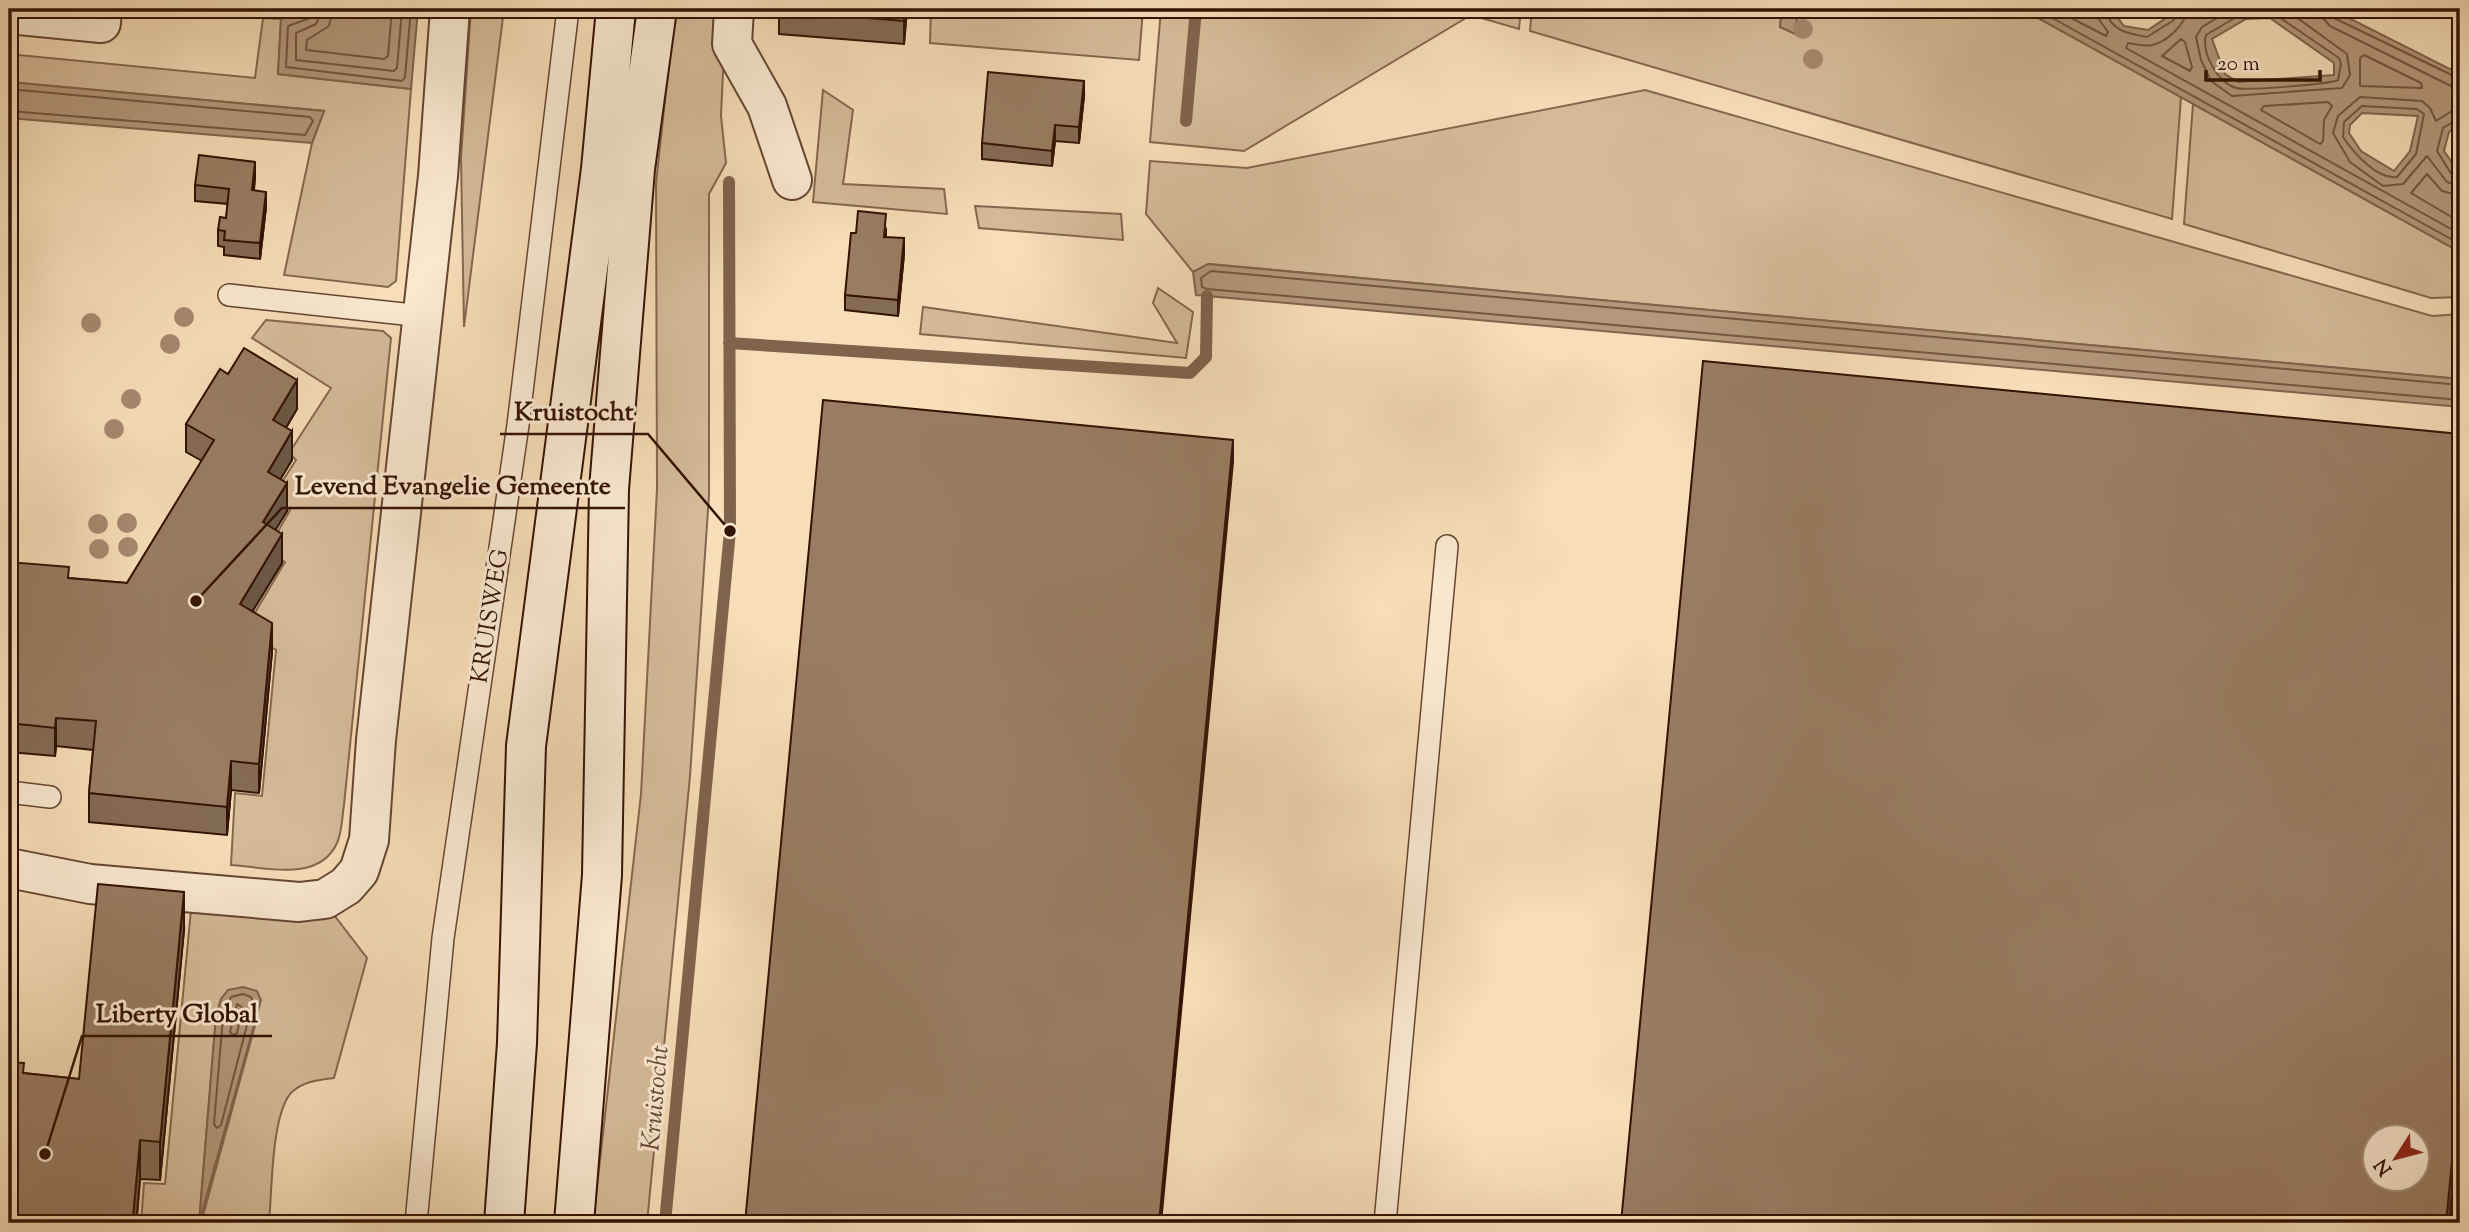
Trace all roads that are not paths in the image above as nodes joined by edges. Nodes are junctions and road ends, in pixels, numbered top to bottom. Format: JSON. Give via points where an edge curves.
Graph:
{"nodes":[{"id":1,"x":102,"y":9,"type":"edge"},
{"id":2,"x":450,"y":9,"type":"edge"},
{"id":3,"x":568,"y":9,"type":"edge"},
{"id":4,"x":616,"y":9,"type":"edge"},
{"id":5,"x":657,"y":9,"type":"edge"},
{"id":6,"x":734,"y":9,"type":"edge"},
{"id":7,"x":9,"y":15,"type":"edge"},
{"id":8,"x":792,"y":180,"type":"dead end"},
{"id":9,"x":229,"y":295,"type":"dead end"},
{"id":10,"x":422,"y":316,"type":"junction"},
{"id":11,"x":1447,"y":546,"type":"dead end"},
{"id":12,"x":9,"y":792,"type":"edge"},
{"id":13,"x":50,"y":796,"type":"dead end"},
{"id":14,"x":9,"y":868,"type":"edge"},
{"id":15,"x":416,"y":1223,"type":"edge"},
{"id":16,"x":504,"y":1223,"type":"edge"},
{"id":17,"x":574,"y":1223,"type":"edge"},
{"id":18,"x":1385,"y":1223,"type":"edge"}],
"edges":[{"from":1,"to":7,"type":"main road","via":[[101,23]]},
{"from":2,"to":10,"type":"main road"},
{"from":3,"to":15,"type":"lane","name":"KRUISWEG","via":[[518,425],[443,938]]},
{"from":4,"to":16,"type":"main road","via":[[601,169],[526,746],[517,1043]]},
{"from":5,"to":17,"type":"main road","via":[[635,169],[609,489],[602,875]]},
{"from":6,"to":8,"type":"main road","via":[[732,44],[767,106]]},
{"from":9,"to":10,"type":"lane"},
{"from":10,"to":14,"type":"main road","via":[[369,840],[359,871],[334,894],[309,902],[90,884]]},
{"from":11,"to":18,"type":"lane"},
{"from":12,"to":13,"type":"lane"}]}
